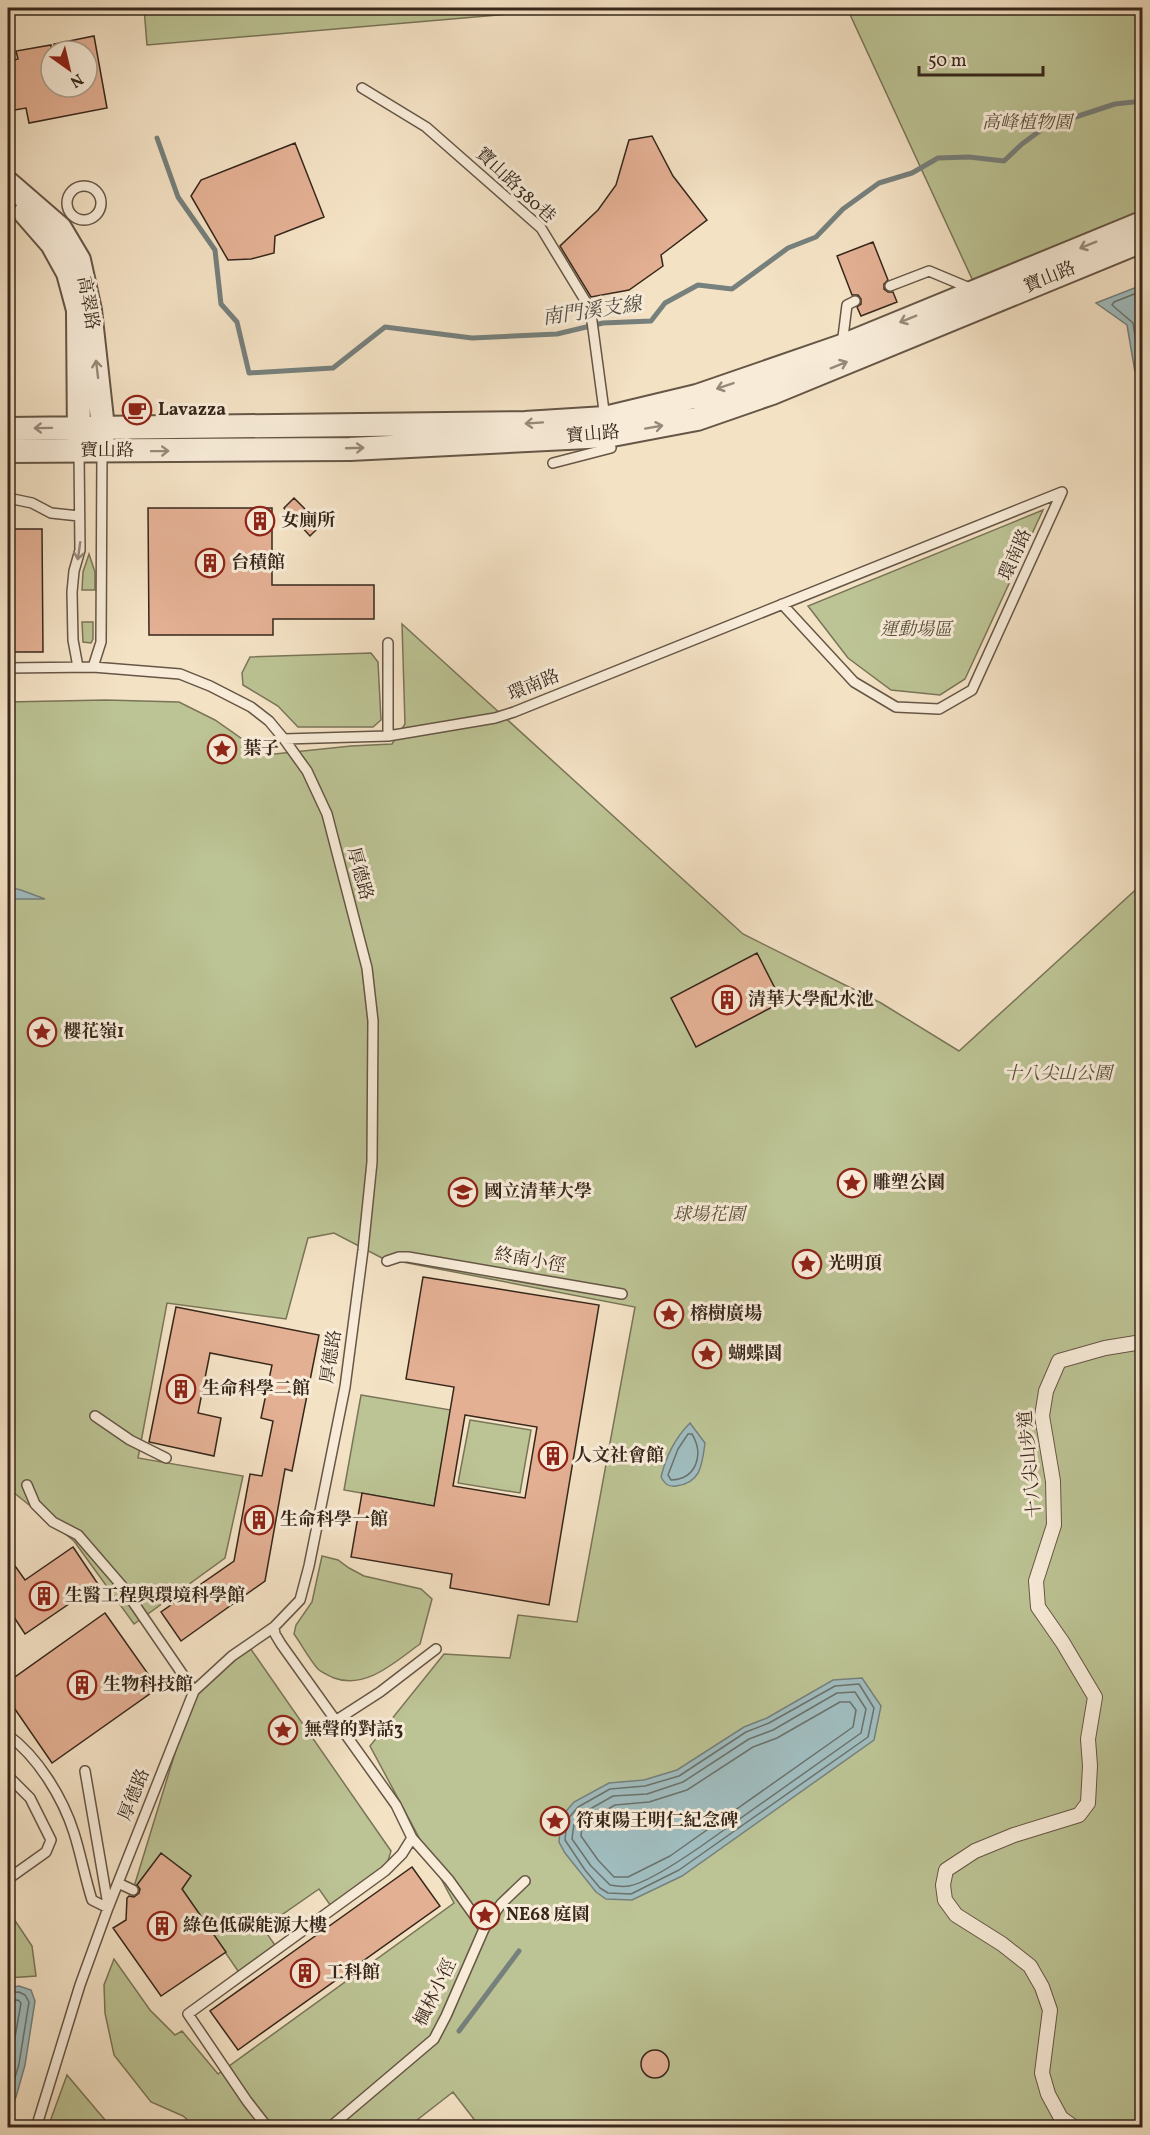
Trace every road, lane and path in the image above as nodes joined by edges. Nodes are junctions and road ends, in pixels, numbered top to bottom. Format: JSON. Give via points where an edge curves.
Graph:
{"nodes":[{"id":1,"x":362,"y":88,"type":"dead end"},
{"id":2,"x":8,"y":183,"type":"edge"},
{"id":3,"x":8,"y":198,"type":"edge"},
{"id":4,"x":1143,"y":223,"type":"edge"},
{"id":5,"x":1143,"y":241,"type":"edge"},
{"id":6,"x":890,"y":286,"type":"dead end"},
{"id":7,"x":977,"y":291,"type":"junction"},
{"id":8,"x":855,"y":301,"type":"dead end"},
{"id":9,"x":842,"y":346,"type":"junction"},
{"id":10,"x":606,"y":427,"type":"junction"},
{"id":11,"x":79,"y":428,"type":"junction"},
{"id":12,"x":102,"y":428,"type":"junction"},
{"id":13,"x":8,"y":429,"type":"edge"},
{"id":14,"x":8,"y":451,"type":"edge"},
{"id":15,"x":79,"y":451,"type":"junction"},
{"id":16,"x":102,"y":452,"type":"junction"},
{"id":17,"x":553,"y":463,"type":"dead end"},
{"id":18,"x":8,"y":498,"type":"edge"},
{"id":19,"x":79,"y":516,"type":"junction"},
{"id":20,"x":782,"y":604,"type":"junction"},
{"id":21,"x":388,"y":643,"type":"dead end"},
{"id":22,"x":78,"y":667,"type":"junction"},
{"id":23,"x":93,"y":667,"type":"junction"},
{"id":24,"x":8,"y":668,"type":"edge"},
{"id":25,"x":388,"y":736,"type":"junction"},
{"id":26,"x":284,"y":739,"type":"junction"},
{"id":27,"x":387,"y":1261,"type":"dead end"},
{"id":28,"x":622,"y":1294,"type":"dead end"},
{"id":29,"x":1143,"y":1342,"type":"edge"},
{"id":30,"x":95,"y":1416,"type":"dead end"},
{"id":31,"x":166,"y":1458,"type":"dead end"},
{"id":32,"x":27,"y":1485,"type":"dead end"},
{"id":33,"x":274,"y":1627,"type":"junction"},
{"id":34,"x":436,"y":1649,"type":"dead end"},
{"id":35,"x":194,"y":1691,"type":"junction"},
{"id":36,"x":335,"y":1722,"type":"junction"},
{"id":37,"x":8,"y":1735,"type":"edge"},
{"id":38,"x":85,"y":1771,"type":"dead end"},
{"id":39,"x":8,"y":1776,"type":"edge"},
{"id":40,"x":412,"y":1838,"type":"junction"},
{"id":41,"x":8,"y":1880,"type":"edge"},
{"id":42,"x":525,"y":1881,"type":"dead end"},
{"id":43,"x":118,"y":1883,"type":"junction"},
{"id":44,"x":133,"y":1890,"type":"dead end"},
{"id":45,"x":108,"y":1908,"type":"junction"},
{"id":46,"x":484,"y":1929,"type":"junction"},
{"id":47,"x":36,"y":2127,"type":"edge"},
{"id":48,"x":268,"y":2127,"type":"edge"},
{"id":49,"x":329,"y":2127,"type":"edge"},
{"id":50,"x":1075,"y":2127,"type":"edge"}],
"edges":[{"from":1,"to":10,"type":"lane","name":"寶山路380巷","via":[[426,127],[541,228],[591,314]]},
{"from":12,"to":2,"type":"street","name":"高翠路","one_way":true,"via":[[88,300],[65,221]]},
{"from":3,"to":11,"type":"street","name":"高翠路","via":[[52,244],[68,273],[78,310]]},
{"from":4,"to":7,"type":"street","name":"寶山路","one_way":true},
{"from":10,"to":5,"type":"street","name":"寶山路","one_way":true,"via":[[697,419],[772,393]]},
{"from":6,"to":7,"type":"lane","via":[[929,271]]},
{"from":7,"to":9,"type":"street","name":"寶山路","one_way":true},
{"from":8,"to":9,"type":"lane","via":[[847,304]]},
{"from":9,"to":10,"type":"street","name":"寶山路","one_way":true},
{"from":10,"to":12,"type":"street","name":"寶山路","one_way":true,"via":[[525,423]]},
{"from":16,"to":10,"type":"street","name":"寶山路","one_way":true,"via":[[350,449]]},
{"from":10,"to":17,"type":"lane","via":[[611,448]]},
{"from":11,"to":12,"type":"street","name":"寶山路"},
{"from":11,"to":13,"type":"street","name":"寶山路","one_way":true},
{"from":11,"to":15,"type":"street","name":"高翠路"},
{"from":12,"to":16,"type":"street","name":"高翠路"},
{"from":14,"to":15,"type":"street","name":"寶山路"},
{"from":15,"to":16,"type":"street","name":"寶山路"},
{"from":15,"to":19,"type":"lane"},
{"from":16,"to":23,"type":"lane","via":[[101,642]]},
{"from":18,"to":19,"type":"lane","via":[[32,503],[51,513]]},
{"from":19,"to":22,"type":"lane","one_way":true,"via":[[80,550],[72,592]]},
{"from":20,"to":20,"type":"lane","name":"環南路","via":[[836,582],[1062,492],[972,690],[939,709],[896,707],[854,682]]},
{"from":20,"to":25,"type":"lane","name":"環南路","via":[[495,718]]},
{"from":21,"to":25,"type":"lane"},
{"from":22,"to":23,"type":"lane","name":"厚德路"},
{"from":22,"to":24,"type":"lane","name":"厚德路"},
{"from":23,"to":26,"type":"lane","name":"厚德路","via":[[180,674],[251,707]]},
{"from":25,"to":26,"type":"lane","name":"環南路"},
{"from":26,"to":33,"type":"lane","name":"厚德路","via":[[307,771],[327,814],[367,968],[373,1021],[372,1162],[345,1387],[309,1566],[300,1600]]},
{"from":27,"to":28,"type":"lane","name":"終南小徑","via":[[399,1257],[433,1261]]},
{"from":29,"to":50,"type":"street","name":"十八尖山步道","via":[[1059,1361],[1046,1391],[1042,1416],[1053,1481],[1054,1525],[1036,1581],[1038,1607],[1095,1697],[1088,1739],[1088,1803],[1079,1815],[975,1851],[946,1870],[943,1885],[945,1900],[956,1915],[1030,1966],[1042,1987],[1050,2010],[1042,2073],[1061,2118]]},
{"from":30,"to":31,"type":"lane"},
{"from":32,"to":35,"type":"lane","via":[[35,1504],[53,1522],[78,1535],[122,1586]]},
{"from":33,"to":35,"type":"lane","name":"厚德路","via":[[232,1656]]},
{"from":33,"to":36,"type":"lane","via":[[281,1644]]},
{"from":34,"to":36,"type":"lane"},
{"from":35,"to":43,"type":"lane","name":"厚德路"},
{"from":36,"to":40,"type":"lane","via":[[396,1805]]},
{"from":37,"to":45,"type":"lane","via":[[38,1762],[74,1831],[92,1900]]},
{"from":38,"to":45,"type":"lane"},
{"from":39,"to":41,"type":"lane","via":[[30,1798],[51,1840],[46,1852]]},
{"from":40,"to":46,"type":"lane"},
{"from":40,"to":48,"type":"lane","via":[[385,1871],[188,2014]]},
{"from":42,"to":46,"type":"lane","name":"楓林小徑","via":[[501,1904]]},
{"from":43,"to":44,"type":"lane"},
{"from":43,"to":45,"type":"lane","name":"厚德路"},
{"from":45,"to":47,"type":"lane","name":"厚德路"},
{"from":46,"to":49,"type":"lane","name":"楓林小徑","via":[[434,2039]]}]}
